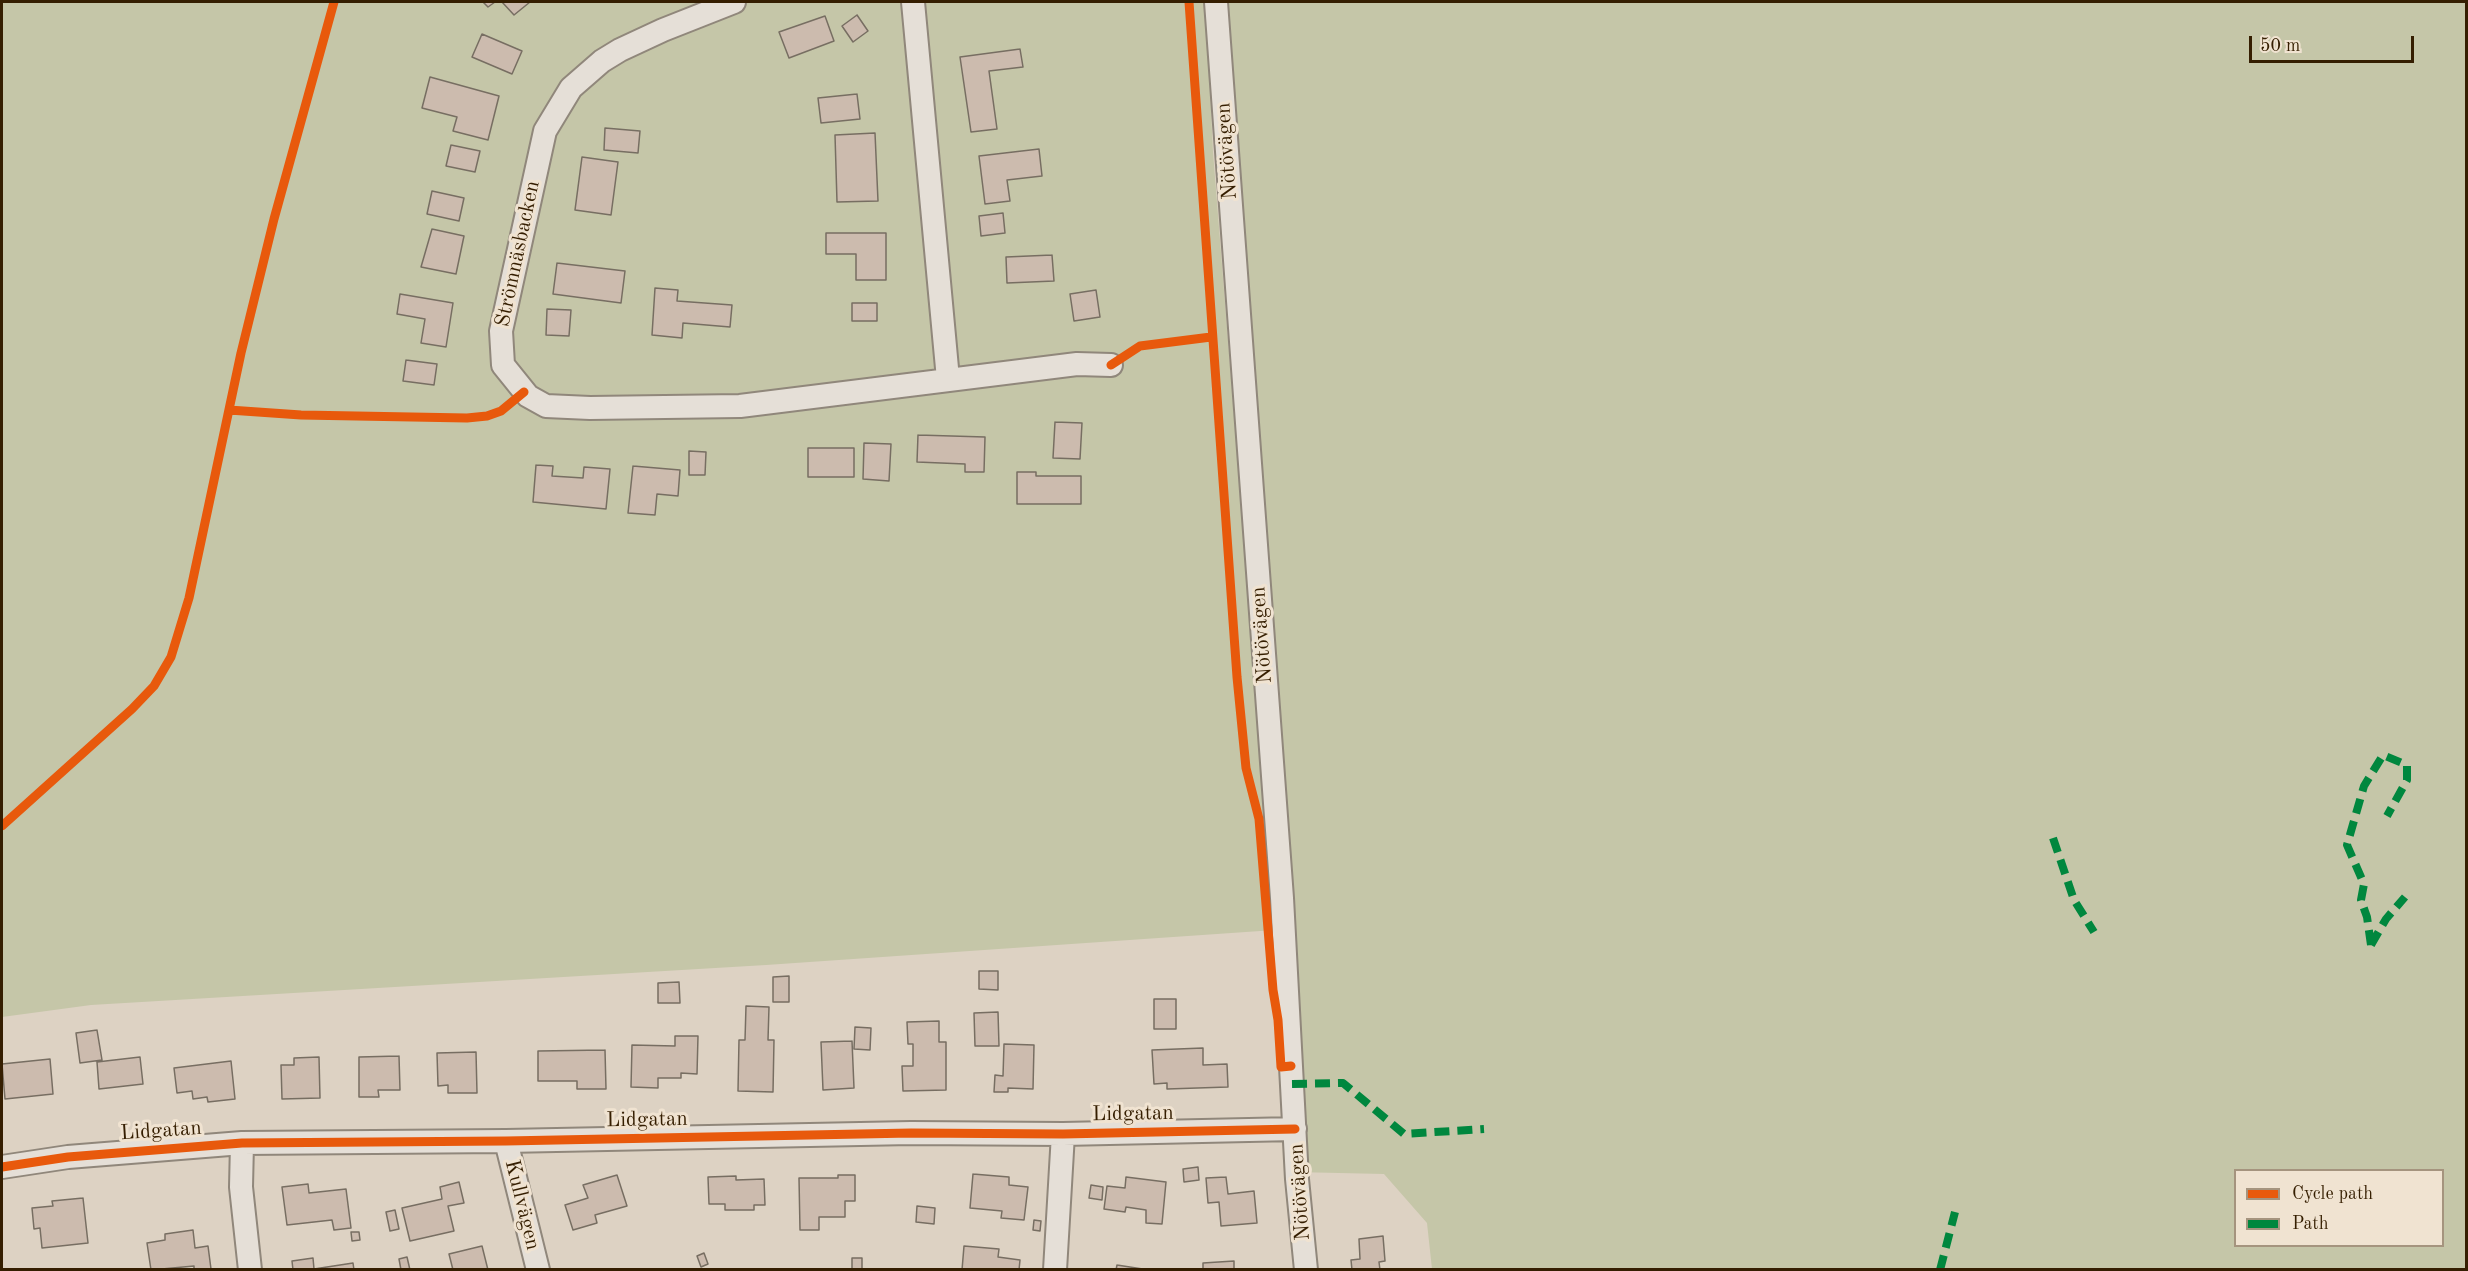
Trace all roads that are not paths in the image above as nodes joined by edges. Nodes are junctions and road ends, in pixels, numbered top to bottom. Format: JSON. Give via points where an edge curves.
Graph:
{"nodes":[{"id":1,"x":734,"y":2,"type":"edge"},
{"id":2,"x":913,"y":2,"type":"edge"},
{"id":3,"x":1216,"y":2,"type":"edge"},
{"id":4,"x":1112,"y":365,"type":"dead end"},
{"id":5,"x":948,"y":379,"type":"junction"},
{"id":6,"x":1295,"y":1129,"type":"junction"},
{"id":7,"x":1063,"y":1134,"type":"junction"},
{"id":8,"x":506,"y":1141,"type":"junction"},
{"id":9,"x":242,"y":1143,"type":"junction"},
{"id":10,"x":2,"y":1167,"type":"edge"},
{"id":11,"x":249,"y":1269,"type":"edge"},
{"id":12,"x":538,"y":1269,"type":"edge"},
{"id":13,"x":1055,"y":1269,"type":"edge"},
{"id":14,"x":1306,"y":1269,"type":"edge"}],
"edges":[{"from":1,"to":5,"type":"street","name":"Strömnäsbacken","via":[[620,50],[583,76],[557,108],[538,156],[503,320],[503,365],[528,396],[546,406],[590,408],[740,406]]},
{"from":2,"to":5,"type":"street"},
{"from":3,"to":6,"type":"street","name":"Nötövägen","via":[[1282,898]]},
{"from":4,"to":5,"type":"street","name":"Strömnäsbacken","via":[[1077,364]]},
{"from":6,"to":7,"type":"street","name":"Lidgatan"},
{"from":6,"to":14,"type":"street","name":"Nötövägen"},
{"from":7,"to":8,"type":"street","name":"Lidgatan"},
{"from":7,"to":13,"type":"street"},
{"from":8,"to":9,"type":"street","name":"Lidgatan"},
{"from":8,"to":12,"type":"street","name":"Kullvägen"},
{"from":9,"to":10,"type":"street","name":"Lidgatan","via":[[68,1157]]},
{"from":9,"to":11,"type":"street","via":[[241,1187]]}]}
